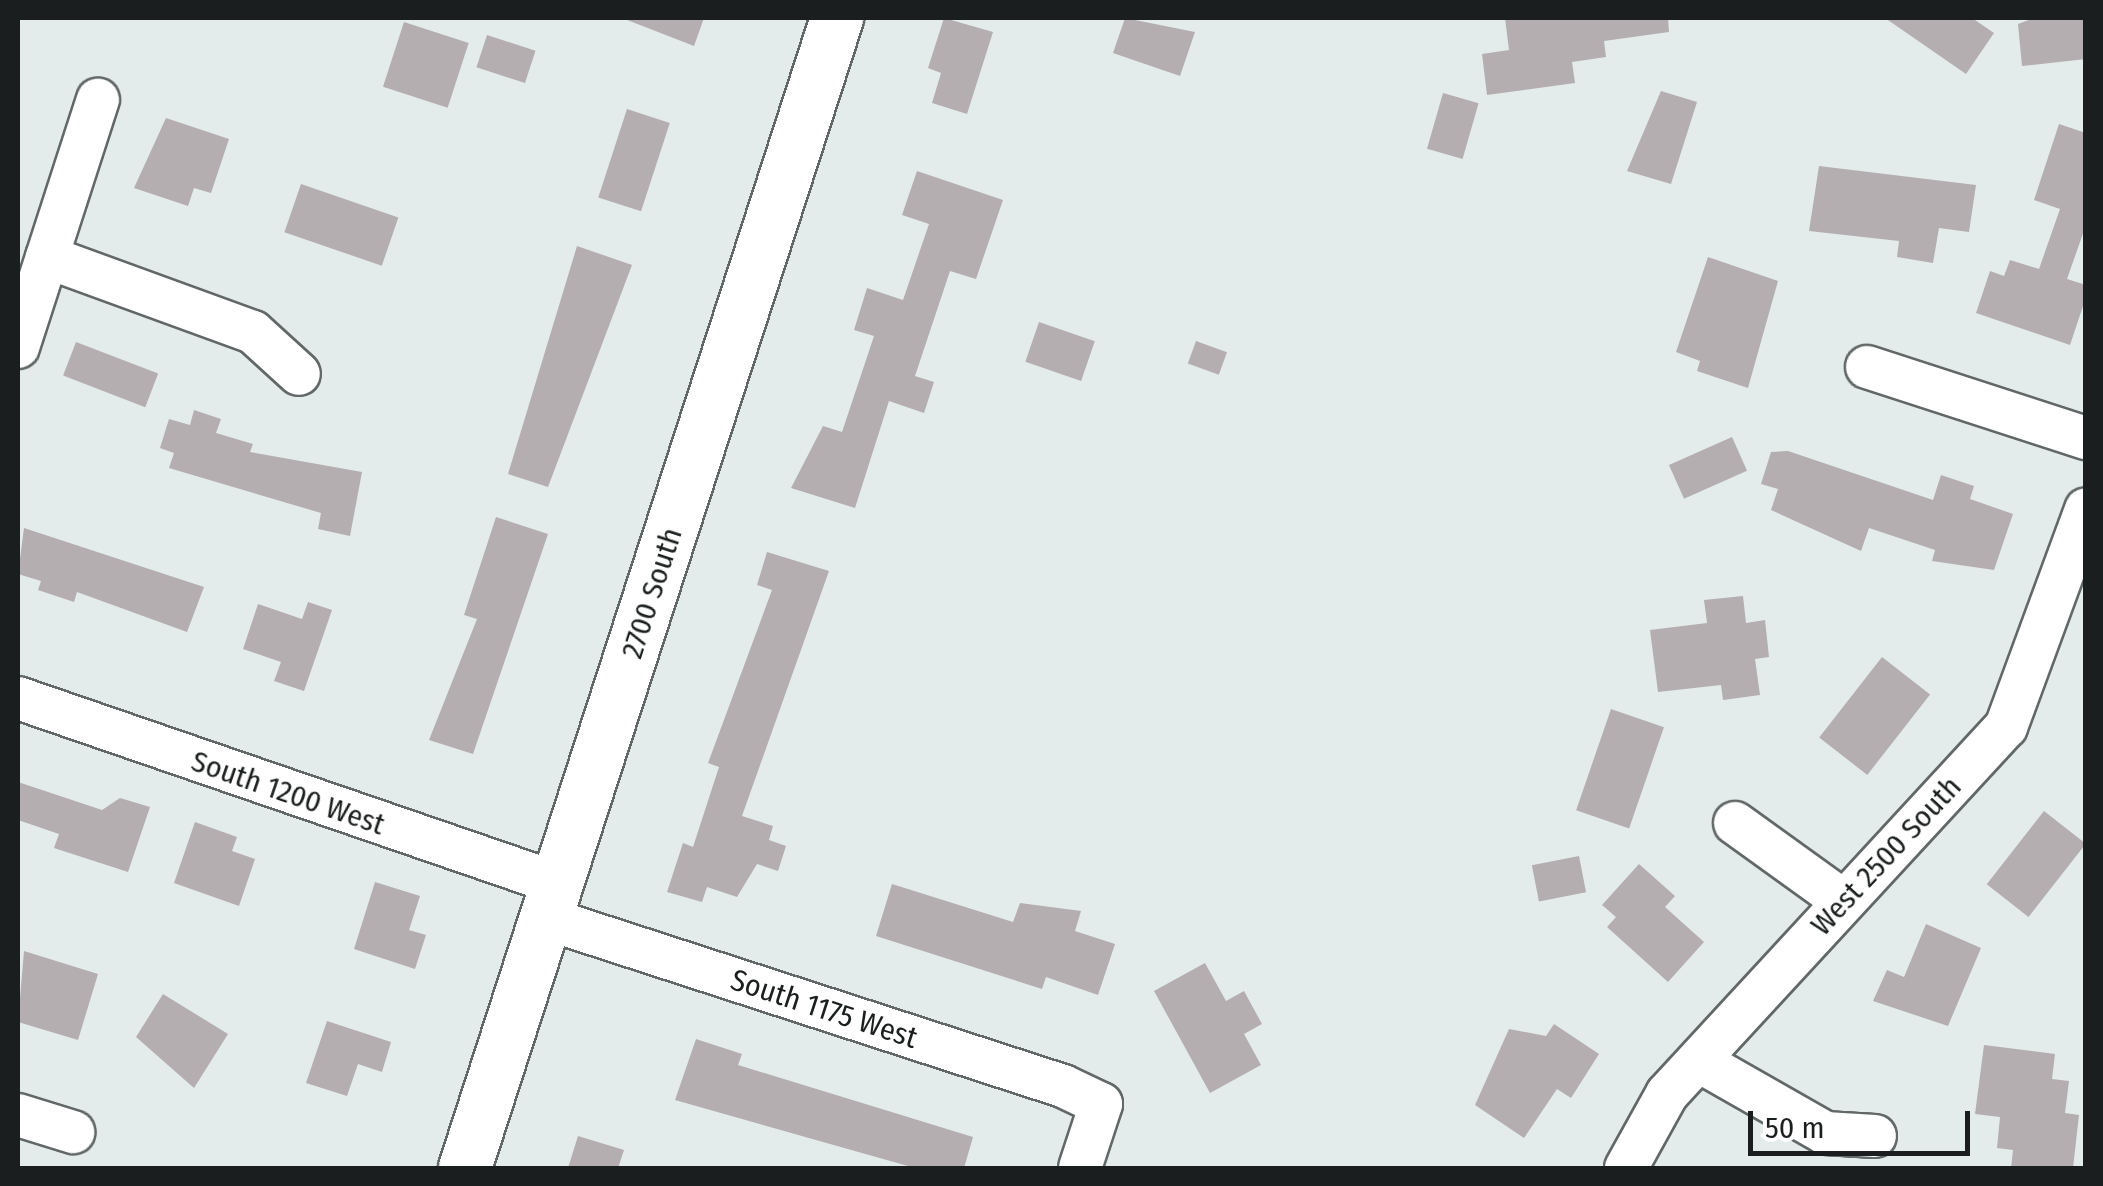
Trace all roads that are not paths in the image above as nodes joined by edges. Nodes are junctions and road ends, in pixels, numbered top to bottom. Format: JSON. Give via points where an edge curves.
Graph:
{"nodes":[{"id":1,"x":837,"y":18,"type":"edge"},
{"id":2,"x":98,"y":100,"type":"dead end"},
{"id":3,"x":47,"y":257,"type":"junction"},
{"id":4,"x":18,"y":347,"type":"edge"},
{"id":5,"x":1866,"y":367,"type":"dead end"},
{"id":6,"x":299,"y":374,"type":"dead end"},
{"id":7,"x":2086,"y":438,"type":"edge"},
{"id":8,"x":2086,"y":509,"type":"edge"},
{"id":9,"x":18,"y":698,"type":"edge"},
{"id":10,"x":1735,"y":822,"type":"dead end"},
{"id":11,"x":552,"y":901,"type":"junction"},
{"id":12,"x":1843,"y":901,"type":"junction"},
{"id":13,"x":1700,"y":1061,"type":"junction"},
{"id":14,"x":18,"y":1115,"type":"edge"},
{"id":15,"x":73,"y":1132,"type":"dead end"},
{"id":16,"x":1875,"y":1136,"type":"dead end"},
{"id":17,"x":465,"y":1168,"type":"edge"},
{"id":18,"x":1080,"y":1168,"type":"edge"},
{"id":19,"x":1626,"y":1168,"type":"edge"}],
"edges":[{"from":1,"to":11,"type":"main road","name":"2700 South"},
{"from":2,"to":3,"type":"street"},
{"from":3,"to":4,"type":"street"},
{"from":3,"to":6,"type":"street","via":[[252,332]]},
{"from":5,"to":7,"type":"street"},
{"from":8,"to":12,"type":"street","name":"West 2500 South","via":[[2006,727]]},
{"from":9,"to":11,"type":"street","name":"South 1200 West"},
{"from":10,"to":12,"type":"street"},
{"from":11,"to":17,"type":"main road","name":"2700 South"},
{"from":11,"to":18,"type":"street","name":"South 1175 West","via":[[1101,1104]]},
{"from":12,"to":13,"type":"street","name":"West 2500 South"},
{"from":13,"to":16,"type":"street","via":[[1825,1133]]},
{"from":13,"to":19,"type":"street","name":"West 2500 South","via":[[1667,1094]]},
{"from":14,"to":15,"type":"street"}]}
